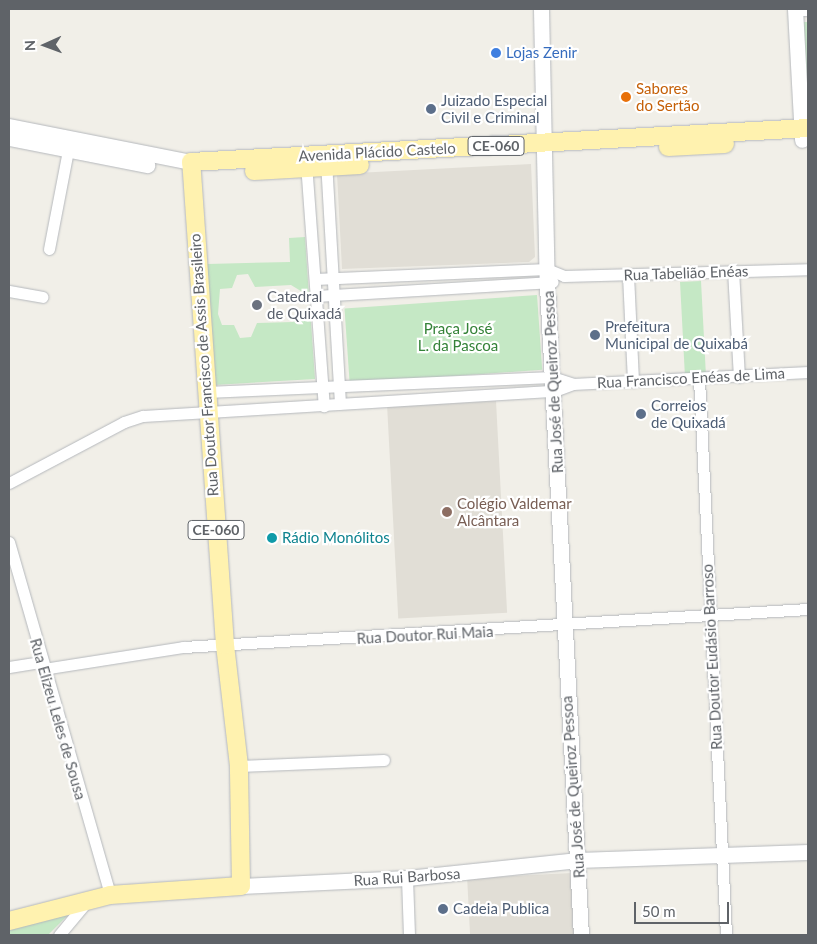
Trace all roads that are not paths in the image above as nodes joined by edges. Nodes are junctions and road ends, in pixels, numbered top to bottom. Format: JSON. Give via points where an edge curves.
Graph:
{"nodes":[{"id":1,"x":541,"y":9,"type":"edge"},
{"id":2,"x":799,"y":10,"type":"edge"},
{"id":3,"x":9,"y":126,"type":"edge"},
{"id":4,"x":805,"y":134,"type":"edge"},
{"id":5,"x":9,"y":138,"type":"edge"},
{"id":6,"x":543,"y":149,"type":"junction"},
{"id":7,"x":68,"y":150,"type":"junction"},
{"id":8,"x":102,"y":152,"type":"junction"},
{"id":9,"x":326,"y":161,"type":"junction"},
{"id":10,"x":306,"y":163,"type":"junction"},
{"id":11,"x":191,"y":168,"type":"junction"},
{"id":12,"x":50,"y":249,"type":"dead end"},
{"id":13,"x":547,"y":269,"type":"junction"},
{"id":14,"x":808,"y":269,"type":"edge"},
{"id":15,"x":733,"y":270,"type":"junction"},
{"id":16,"x":564,"y":276,"type":"junction"},
{"id":17,"x":628,"y":276,"type":"junction"},
{"id":18,"x":334,"y":277,"type":"junction"},
{"id":19,"x":314,"y":279,"type":"junction"},
{"id":20,"x":547,"y":285,"type":"junction"},
{"id":21,"x":9,"y":291,"type":"edge"},
{"id":22,"x":334,"y":295,"type":"junction"},
{"id":23,"x":316,"y":296,"type":"junction"},
{"id":24,"x":42,"y":297,"type":"dead end"},
{"id":25,"x":808,"y":372,"type":"edge"},
{"id":26,"x":740,"y":376,"type":"junction"},
{"id":27,"x":699,"y":379,"type":"junction"},
{"id":28,"x":633,"y":382,"type":"junction"},
{"id":29,"x":553,"y":384,"type":"junction"},
{"id":30,"x":339,"y":385,"type":"junction"},
{"id":31,"x":322,"y":386,"type":"junction"},
{"id":32,"x":206,"y":392,"type":"junction"},
{"id":33,"x":340,"y":404,"type":"junction"},
{"id":34,"x":324,"y":406,"type":"junction"},
{"id":35,"x":207,"y":412,"type":"junction"},
{"id":36,"x":9,"y":483,"type":"edge"},
{"id":37,"x":9,"y":542,"type":"edge"},
{"id":38,"x":808,"y":609,"type":"edge"},
{"id":39,"x":709,"y":614,"type":"junction"},
{"id":40,"x":563,"y":626,"type":"junction"},
{"id":41,"x":225,"y":645,"type":"junction"},
{"id":42,"x":42,"y":665,"type":"junction"},
{"id":43,"x":9,"y":668,"type":"edge"},
{"id":44,"x":384,"y":760,"type":"dead end"},
{"id":45,"x":239,"y":766,"type":"junction"},
{"id":46,"x":808,"y":852,"type":"edge"},
{"id":47,"x":724,"y":855,"type":"junction"},
{"id":48,"x":578,"y":860,"type":"junction"},
{"id":49,"x":407,"y":878,"type":"junction"},
{"id":50,"x":242,"y":886,"type":"junction"},
{"id":51,"x":110,"y":895,"type":"junction"},
{"id":52,"x":89,"y":899,"type":"junction"},
{"id":53,"x":9,"y":921,"type":"edge"},
{"id":54,"x":59,"y":935,"type":"edge"},
{"id":55,"x":409,"y":935,"type":"edge"},
{"id":56,"x":581,"y":935,"type":"edge"},
{"id":57,"x":726,"y":935,"type":"edge"}],
"edges":[{"from":1,"to":6,"type":"main road","name":"Rua José de Queiroz Pessoa"},
{"from":2,"to":4,"type":"main road"},
{"from":3,"to":8,"type":"main road","name":"Avenida Plácido Castelo"},
{"from":4,"to":6,"type":"main road","name":"Avenida Plácido Castelo","number":"CE-060"},
{"from":5,"to":7,"type":"main road","name":"Avenida Plácido Castelo"},
{"from":6,"to":9,"type":"main road","name":"Avenida Plácido Castelo","number":"CE-060"},
{"from":6,"to":13,"type":"main road","name":"Rua José de Queiroz Pessoa"},
{"from":7,"to":8,"type":"main road","name":"Avenida Plácido Castelo"},
{"from":7,"to":12,"type":"street"},
{"from":8,"to":11,"type":"main road","name":"Avenida Plácido Castelo"},
{"from":9,"to":10,"type":"main road","name":"Avenida Plácido Castelo","number":"CE-060"},
{"from":9,"to":18,"type":"street"},
{"from":10,"to":11,"type":"main road","name":"Avenida Plácido Castelo","number":"CE-060"},
{"from":10,"to":19,"type":"street"},
{"from":11,"to":32,"type":"main road","name":"Rua Doutor Francisco de Assis Brasileiro","number":"CE-060"},
{"from":13,"to":16,"type":"street"},
{"from":13,"to":18,"type":"street"},
{"from":13,"to":20,"type":"main road","name":"Rua José de Queiroz Pessoa"},
{"from":14,"to":15,"type":"street","name":"Rua Tabelião Enéas"},
{"from":15,"to":17,"type":"street","name":"Rua Tabelião Enéas"},
{"from":15,"to":26,"type":"street"},
{"from":16,"to":17,"type":"street","name":"Rua Tabelião Enéas"},
{"from":16,"to":20,"type":"street"},
{"from":17,"to":28,"type":"street"},
{"from":18,"to":19,"type":"street"},
{"from":18,"to":22,"type":"street"},
{"from":19,"to":23,"type":"street"},
{"from":20,"to":22,"type":"street"},
{"from":20,"to":29,"type":"main road","name":"Rua José de Queiroz Pessoa"},
{"from":21,"to":24,"type":"street"},
{"from":22,"to":23,"type":"street"},
{"from":22,"to":30,"type":"street"},
{"from":23,"to":31,"type":"street"},
{"from":25,"to":26,"type":"street","name":"Rua Francisco Enéas de Lima"},
{"from":26,"to":27,"type":"street","name":"Rua Francisco Enéas de Lima"},
{"from":27,"to":28,"type":"street","name":"Rua Francisco Enéas de Lima"},
{"from":27,"to":39,"type":"street","name":"Rua Doutor Eudásio Barroso"},
{"from":28,"to":29,"type":"street","name":"Rua Francisco Enéas de Lima"},
{"from":29,"to":30,"type":"street"},
{"from":29,"to":33,"type":"street"},
{"from":29,"to":40,"type":"main road","name":"Rua José de Queiroz Pessoa"},
{"from":30,"to":31,"type":"street"},
{"from":30,"to":33,"type":"street"},
{"from":31,"to":32,"type":"street"},
{"from":31,"to":34,"type":"street"},
{"from":32,"to":35,"type":"main road","name":"Rua Doutor Francisco de Assis Brasileiro","number":"CE-060"},
{"from":33,"to":34,"type":"street"},
{"from":34,"to":35,"type":"street"},
{"from":35,"to":36,"type":"street","via":[[124,422]]},
{"from":35,"to":41,"type":"main road","name":"Rua Doutor Francisco de Assis Brasileiro","number":"CE-060"},
{"from":37,"to":42,"type":"street","name":"Rua Elizeu Leles de Sousa"},
{"from":38,"to":39,"type":"street","name":"Rua Doutor Rui Maia"},
{"from":39,"to":40,"type":"street","name":"Rua Doutor Rui Maia"},
{"from":39,"to":47,"type":"street","name":"Rua Doutor Eudásio Barroso"},
{"from":40,"to":41,"type":"street","name":"Rua Doutor Rui Maia"},
{"from":40,"to":48,"type":"main road","name":"Rua José de Queiroz Pessoa"},
{"from":41,"to":42,"type":"street","name":"Rua Doutor Rui Maia"},
{"from":41,"to":45,"type":"main road","name":"Rua Doutor Francisco de Assis Brasileiro","number":"CE-060"},
{"from":42,"to":43,"type":"street","name":"Rua Doutor Rui Maia"},
{"from":42,"to":51,"type":"street","name":"Rua Elizeu Leles de Sousa"},
{"from":44,"to":45,"type":"street"},
{"from":45,"to":50,"type":"main road","name":"Rua Doutor Francisco de Assis Brasileiro","number":"CE-060"},
{"from":46,"to":47,"type":"main road","name":"Rua Rui Barbosa"},
{"from":47,"to":48,"type":"main road","name":"Rua Rui Barbosa"},
{"from":47,"to":57,"type":"street","name":"Rua Doutor Eudásio Barroso"},
{"from":48,"to":49,"type":"main road","name":"Rua Rui Barbosa"},
{"from":48,"to":56,"type":"main road","name":"Rua José de Queiroz Pessoa"},
{"from":49,"to":50,"type":"main road","name":"Rua Rui Barbosa"},
{"from":49,"to":55,"type":"street"},
{"from":50,"to":51,"type":"main road","name":"Rua Rui Barbosa"},
{"from":51,"to":52,"type":"main road","name":"Rua Rui Barbosa"},
{"from":52,"to":53,"type":"main road","name":"Rua Rui Barbosa"},
{"from":52,"to":54,"type":"street"}]}
